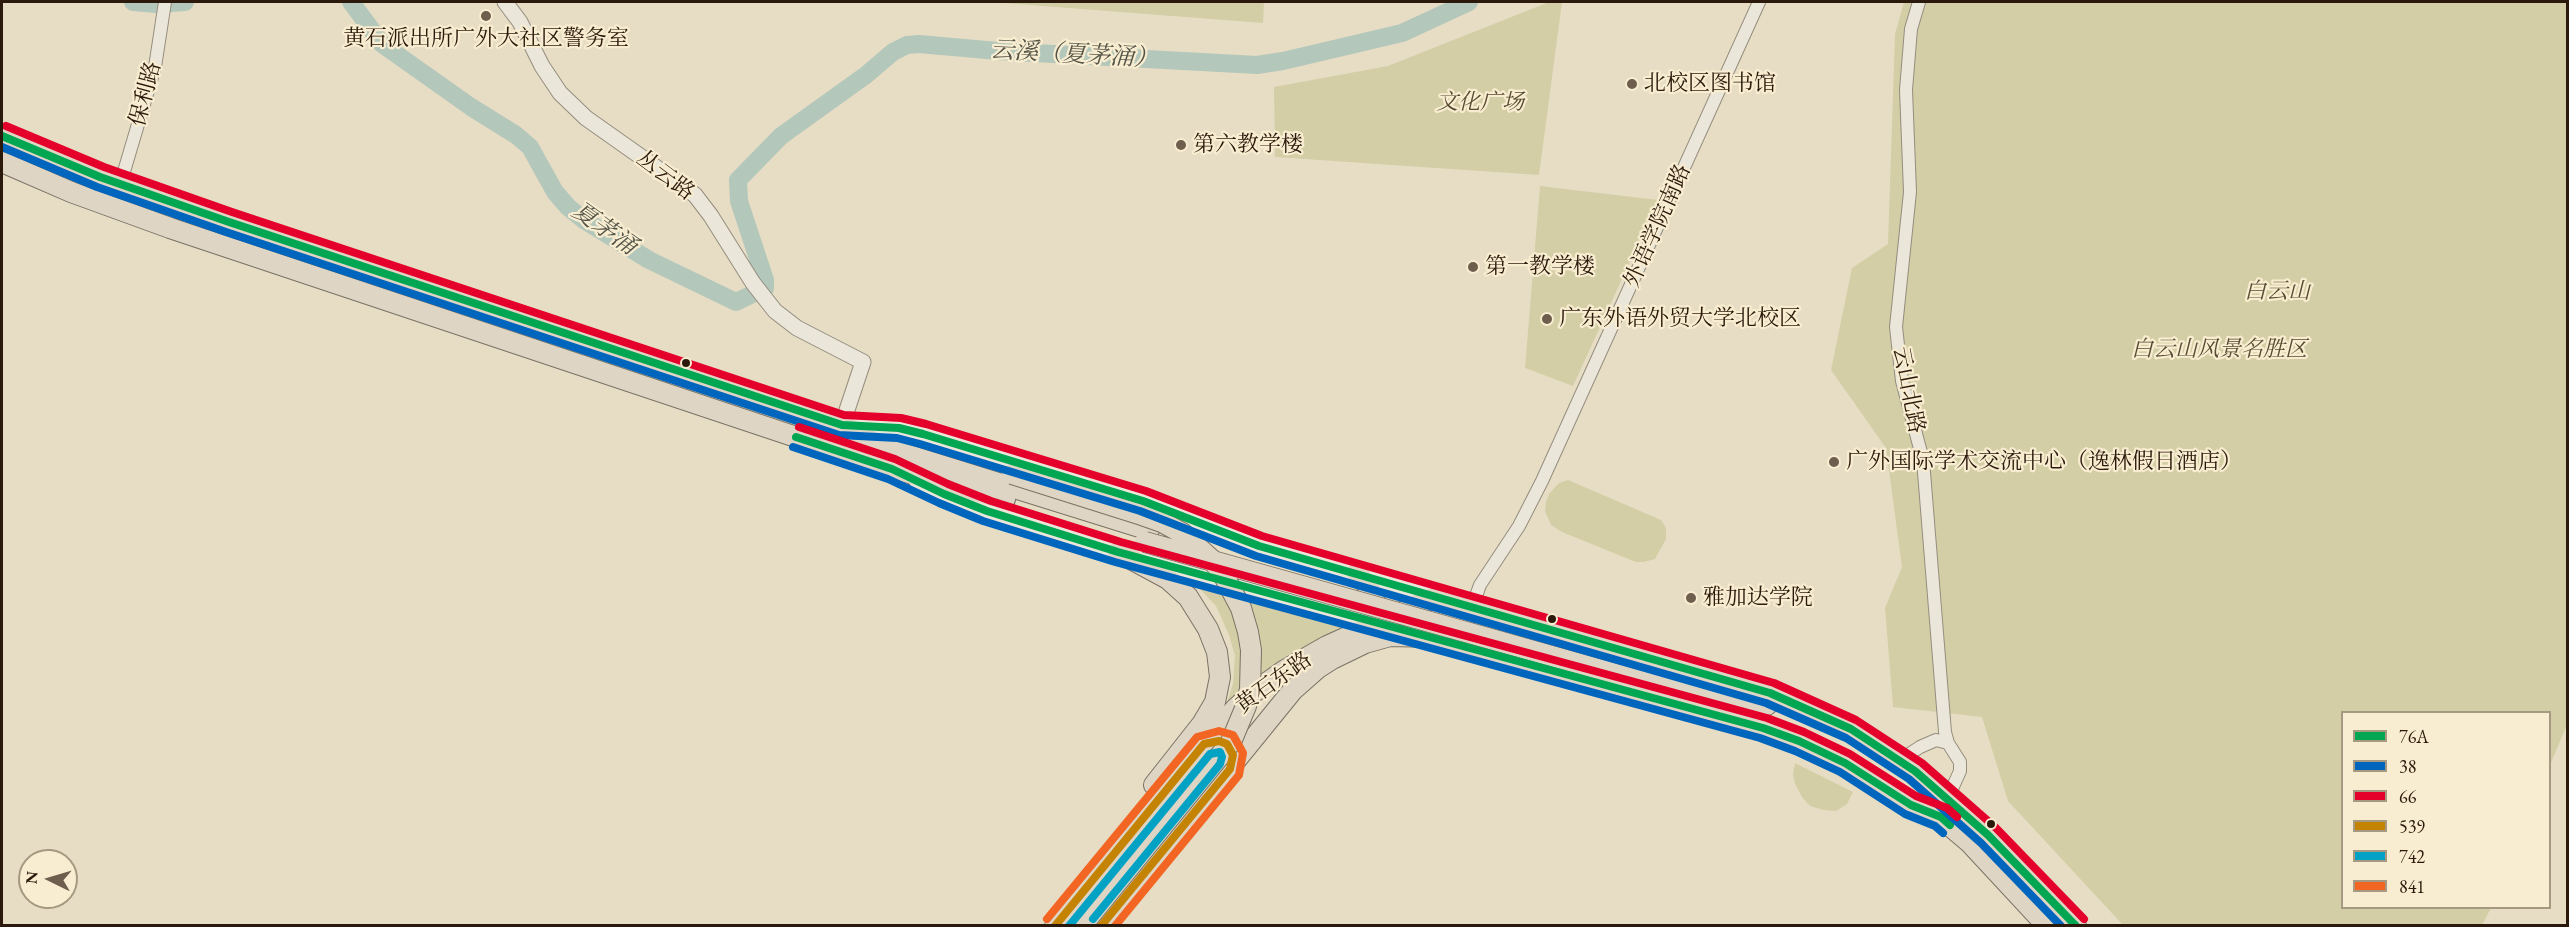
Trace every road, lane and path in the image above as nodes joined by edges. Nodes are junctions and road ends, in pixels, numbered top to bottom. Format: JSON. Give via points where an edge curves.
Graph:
{"nodes":[{"id":1,"x":165,"y":2,"type":"edge"},
{"id":2,"x":505,"y":2,"type":"edge"},
{"id":3,"x":1759,"y":2,"type":"edge"},
{"id":4,"x":1919,"y":2,"type":"edge"},
{"id":5,"x":2,"y":136,"type":"edge"},
{"id":6,"x":2,"y":162,"type":"edge"},
{"id":7,"x":120,"y":184,"type":"junction"},
{"id":8,"x":842,"y":425,"type":"junction"},
{"id":9,"x":892,"y":469,"type":"junction"},
{"id":10,"x":1147,"y":537,"type":"junction"},
{"id":11,"x":1118,"y":552,"type":"junction"},
{"id":12,"x":1357,"y":573,"type":"junction"},
{"id":13,"x":1435,"y":597,"type":"junction"},
{"id":14,"x":1470,"y":607,"type":"junction"},
{"id":15,"x":1351,"y":617,"type":"junction"},
{"id":16,"x":1376,"y":623,"type":"junction"},
{"id":17,"x":1434,"y":637,"type":"junction"},
{"id":18,"x":1365,"y":643,"type":"junction"},
{"id":19,"x":1459,"y":644,"type":"junction"},
{"id":20,"x":1638,"y":675,"type":"junction"},
{"id":21,"x":1948,"y":743,"type":"junction"},
{"id":22,"x":1204,"y":744,"type":"junction"},
{"id":23,"x":1899,"y":761,"type":"junction"},
{"id":24,"x":1230,"y":769,"type":"junction"},
{"id":25,"x":1944,"y":808,"type":"junction"},
{"id":26,"x":1078,"y":896,"type":"junction"},
{"id":27,"x":2057,"y":906,"type":"junction"},
{"id":28,"x":2042,"y":923,"type":"edge"},
{"id":29,"x":1089,"y":925,"type":"edge"},
{"id":30,"x":1055,"y":926,"type":"edge"},
{"id":31,"x":2076,"y":926,"type":"edge"},
{"id":32,"x":2085,"y":926,"type":"edge"}],
"edges":[{"from":1,"to":7,"type":"street","name":"保利路","via":[[155,68]]},
{"from":2,"to":8,"type":"street","name":"丛云路","via":[[548,76],[568,102],[680,184],[706,210],[766,301],[789,323],[862,362]]},
{"from":3,"to":14,"type":"street","name":"外语学院南路","via":[[1542,481]]},
{"from":4,"to":21,"type":"street","name":"云山北路","via":[[1911,29],[1906,90],[1910,192],[1896,327],[1902,381],[1923,460]]},
{"from":5,"to":7,"type":"highway"},
{"from":6,"to":9,"type":"highway","via":[[170,228]]},
{"from":7,"to":8,"type":"highway"},
{"from":8,"to":10,"type":"highway","via":[[902,453]]},
{"from":8,"to":12,"type":"main road","via":[[899,428],[923,434],[1143,501],[1259,546]]},
{"from":8,"to":29,"type":"highway","bridge":true,"via":[[912,443],[1162,522],[1182,533],[1212,560],[1241,608],[1251,650],[1250,689],[1231,742]]},
{"from":9,"to":10,"type":"highway"},
{"from":9,"to":11,"type":"main road","via":[[987,511]]},
{"from":10,"to":20,"type":"highway","bridge":true},
{"from":11,"to":15,"type":"main road"},
{"from":11,"to":26,"type":"highway","via":[[1168,579],[1196,607],[1217,652],[1220,677],[1206,718],[1127,820]]},
{"from":12,"to":13,"type":"main road"},
{"from":12,"to":15,"type":"main road","via":[[1365,597]]},
{"from":12,"to":16,"type":"highway","via":[[1376,603]]},
{"from":13,"to":14,"type":"highway"},
{"from":13,"to":16,"type":"highway","name":"黄石东路"},
{"from":14,"to":19,"type":"street","name":"外语学院南路"},
{"from":14,"to":23,"type":"highway","via":[[1770,693],[1851,729]]},
{"from":15,"to":16,"type":"main road"},
{"from":16,"to":17,"type":"main road"},
{"from":16,"to":18,"type":"highway"},
{"from":16,"to":22,"type":"highway","name":"黄石东路","via":[[1327,646],[1268,682],[1236,708]]},
{"from":17,"to":18,"type":"highway","name":"黄石东路","via":[[1400,635]]},
{"from":17,"to":19,"type":"highway","name":"黄石东路"},
{"from":18,"to":24,"type":"highway","name":"黄石东路","via":[[1332,659],[1306,678]]},
{"from":19,"to":25,"type":"highway","name":"黄石东路","via":[[1763,728],[1821,751],[1911,805]]},
{"from":20,"to":23,"type":"highway","via":[[1773,707]]},
{"from":20,"to":25,"type":"highway","via":[[1799,727]]},
{"from":21,"to":23,"type":"street","via":[[1936,740]]},
{"from":21,"to":25,"type":"street","name":"云山北路","via":[[1960,762],[1960,771]]},
{"from":22,"to":24,"type":"highway","via":[[1219,741],[1230,747]]},
{"from":22,"to":26,"type":"highway","name":"黄石东路"},
{"from":23,"to":25,"type":"highway","via":[[1928,782]]},
{"from":24,"to":29,"type":"highway","name":"黄石东路"},
{"from":25,"to":27,"type":"highway","via":[[1988,835]]},
{"from":25,"to":28,"type":"highway","via":[[1969,842]]},
{"from":26,"to":30,"type":"highway","name":"黄石东路"},
{"from":27,"to":31,"type":"highway"},
{"from":27,"to":32,"type":"highway"}]}
